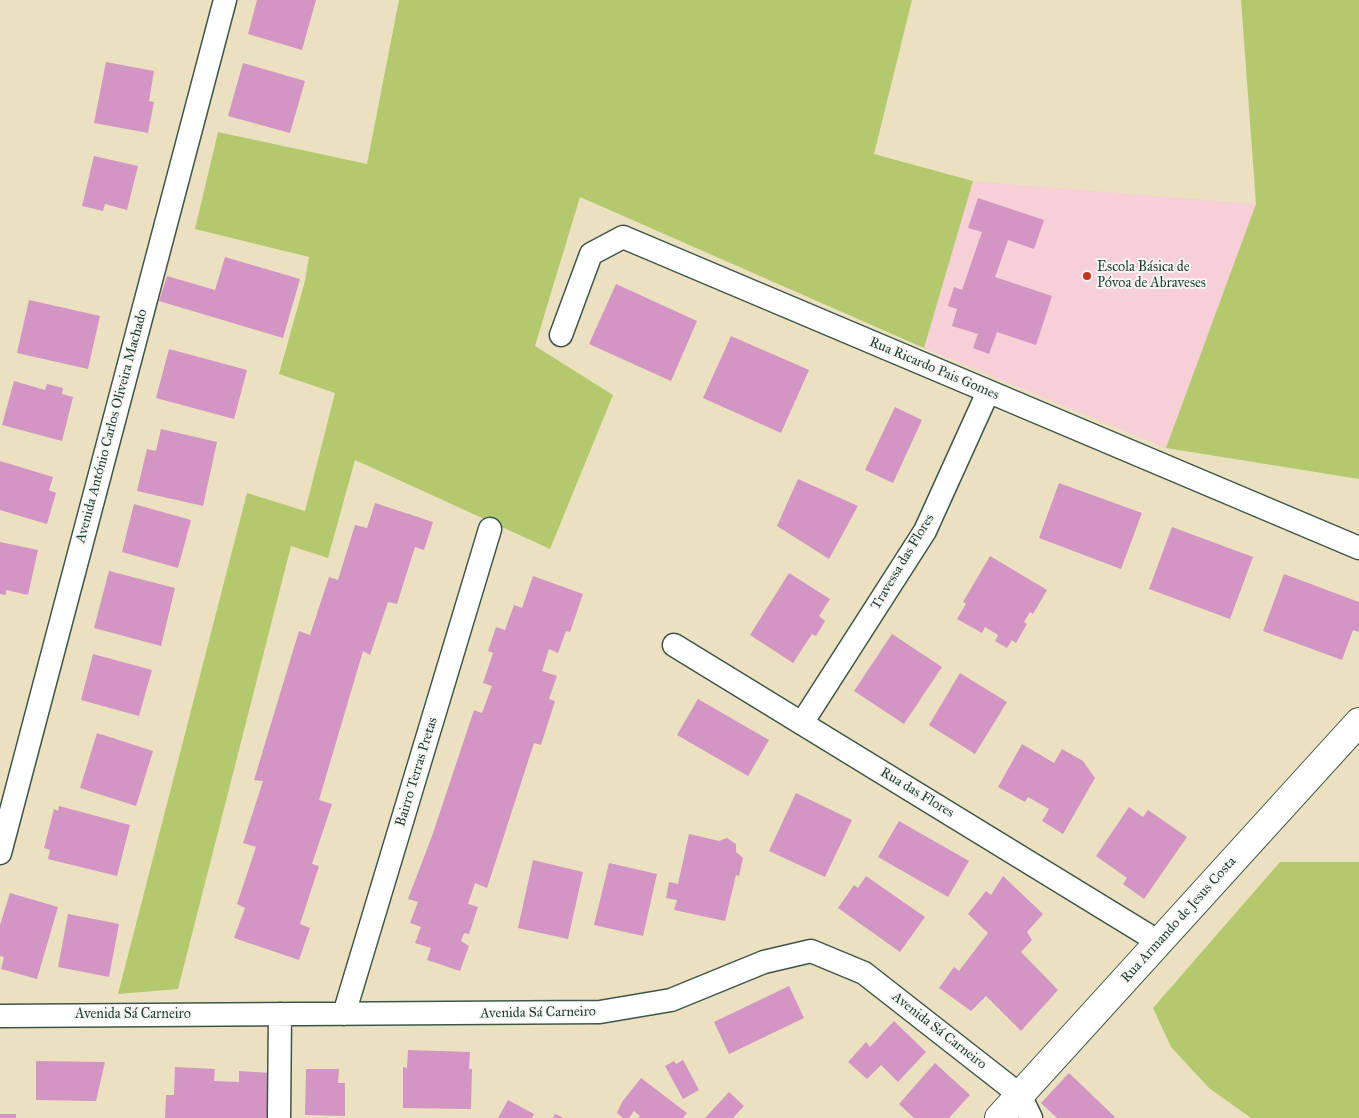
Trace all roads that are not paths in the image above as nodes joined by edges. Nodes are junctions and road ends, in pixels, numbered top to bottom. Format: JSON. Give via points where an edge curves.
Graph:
{"nodes":[{"id":1,"x":225,"y":0,"type":"edge"},
{"id":2,"x":561,"y":335,"type":"dead end"},
{"id":3,"x":988,"y":392,"type":"junction"},
{"id":4,"x":490,"y":529,"type":"dead end"},
{"id":5,"x":1359,"y":548,"type":"edge"},
{"id":6,"x":674,"y":645,"type":"dead end"},
{"id":7,"x":1359,"y":722,"type":"edge"},
{"id":8,"x":802,"y":723,"type":"junction"},
{"id":9,"x":0,"y":853,"type":"edge"},
{"id":10,"x":1160,"y":942,"type":"junction"},
{"id":11,"x":280,"y":1014,"type":"junction"},
{"id":12,"x":344,"y":1014,"type":"junction"},
{"id":13,"x":0,"y":1016,"type":"edge"},
{"id":14,"x":1026,"y":1106,"type":"edge"},
{"id":15,"x":279,"y":1118,"type":"edge"},
{"id":16,"x":999,"y":1118,"type":"edge"}],
"edges":[{"from":1,"to":9,"type":"street","name":"Avenida António Carlos Oliveira Machado"},
{"from":2,"to":3,"type":"street","name":"Rua Ricardo Pais Gomes","via":[[591,254],[622,237]]},
{"from":3,"to":5,"type":"street","name":"Rua Ricardo Pais Gomes"},
{"from":3,"to":8,"type":"street","name":"Travessa das Flores","via":[[925,531]]},
{"from":4,"to":12,"type":"street","name":"Bairro Terras Pretas"},
{"from":6,"to":8,"type":"street","name":"Rua das Flores"},
{"from":7,"to":10,"type":"street","name":"Rua Armando de Jesus Costa"},
{"from":8,"to":10,"type":"street","name":"Rua das Flores"},
{"from":10,"to":14,"type":"street","name":"Rua Armando de Jesus Costa"},
{"from":11,"to":12,"type":"street","name":"Avenida Sá Carneiro"},
{"from":11,"to":13,"type":"street","name":"Avenida Sá Carneiro"},
{"from":11,"to":15,"type":"street"},
{"from":12,"to":14,"type":"street","name":"Avenida Sá Carneiro","via":[[600,1012],[671,1000],[764,962],[811,951],[864,973]]},
{"from":14,"to":16,"type":"street","name":"Rua Armando de Jesus Costa"}]}
